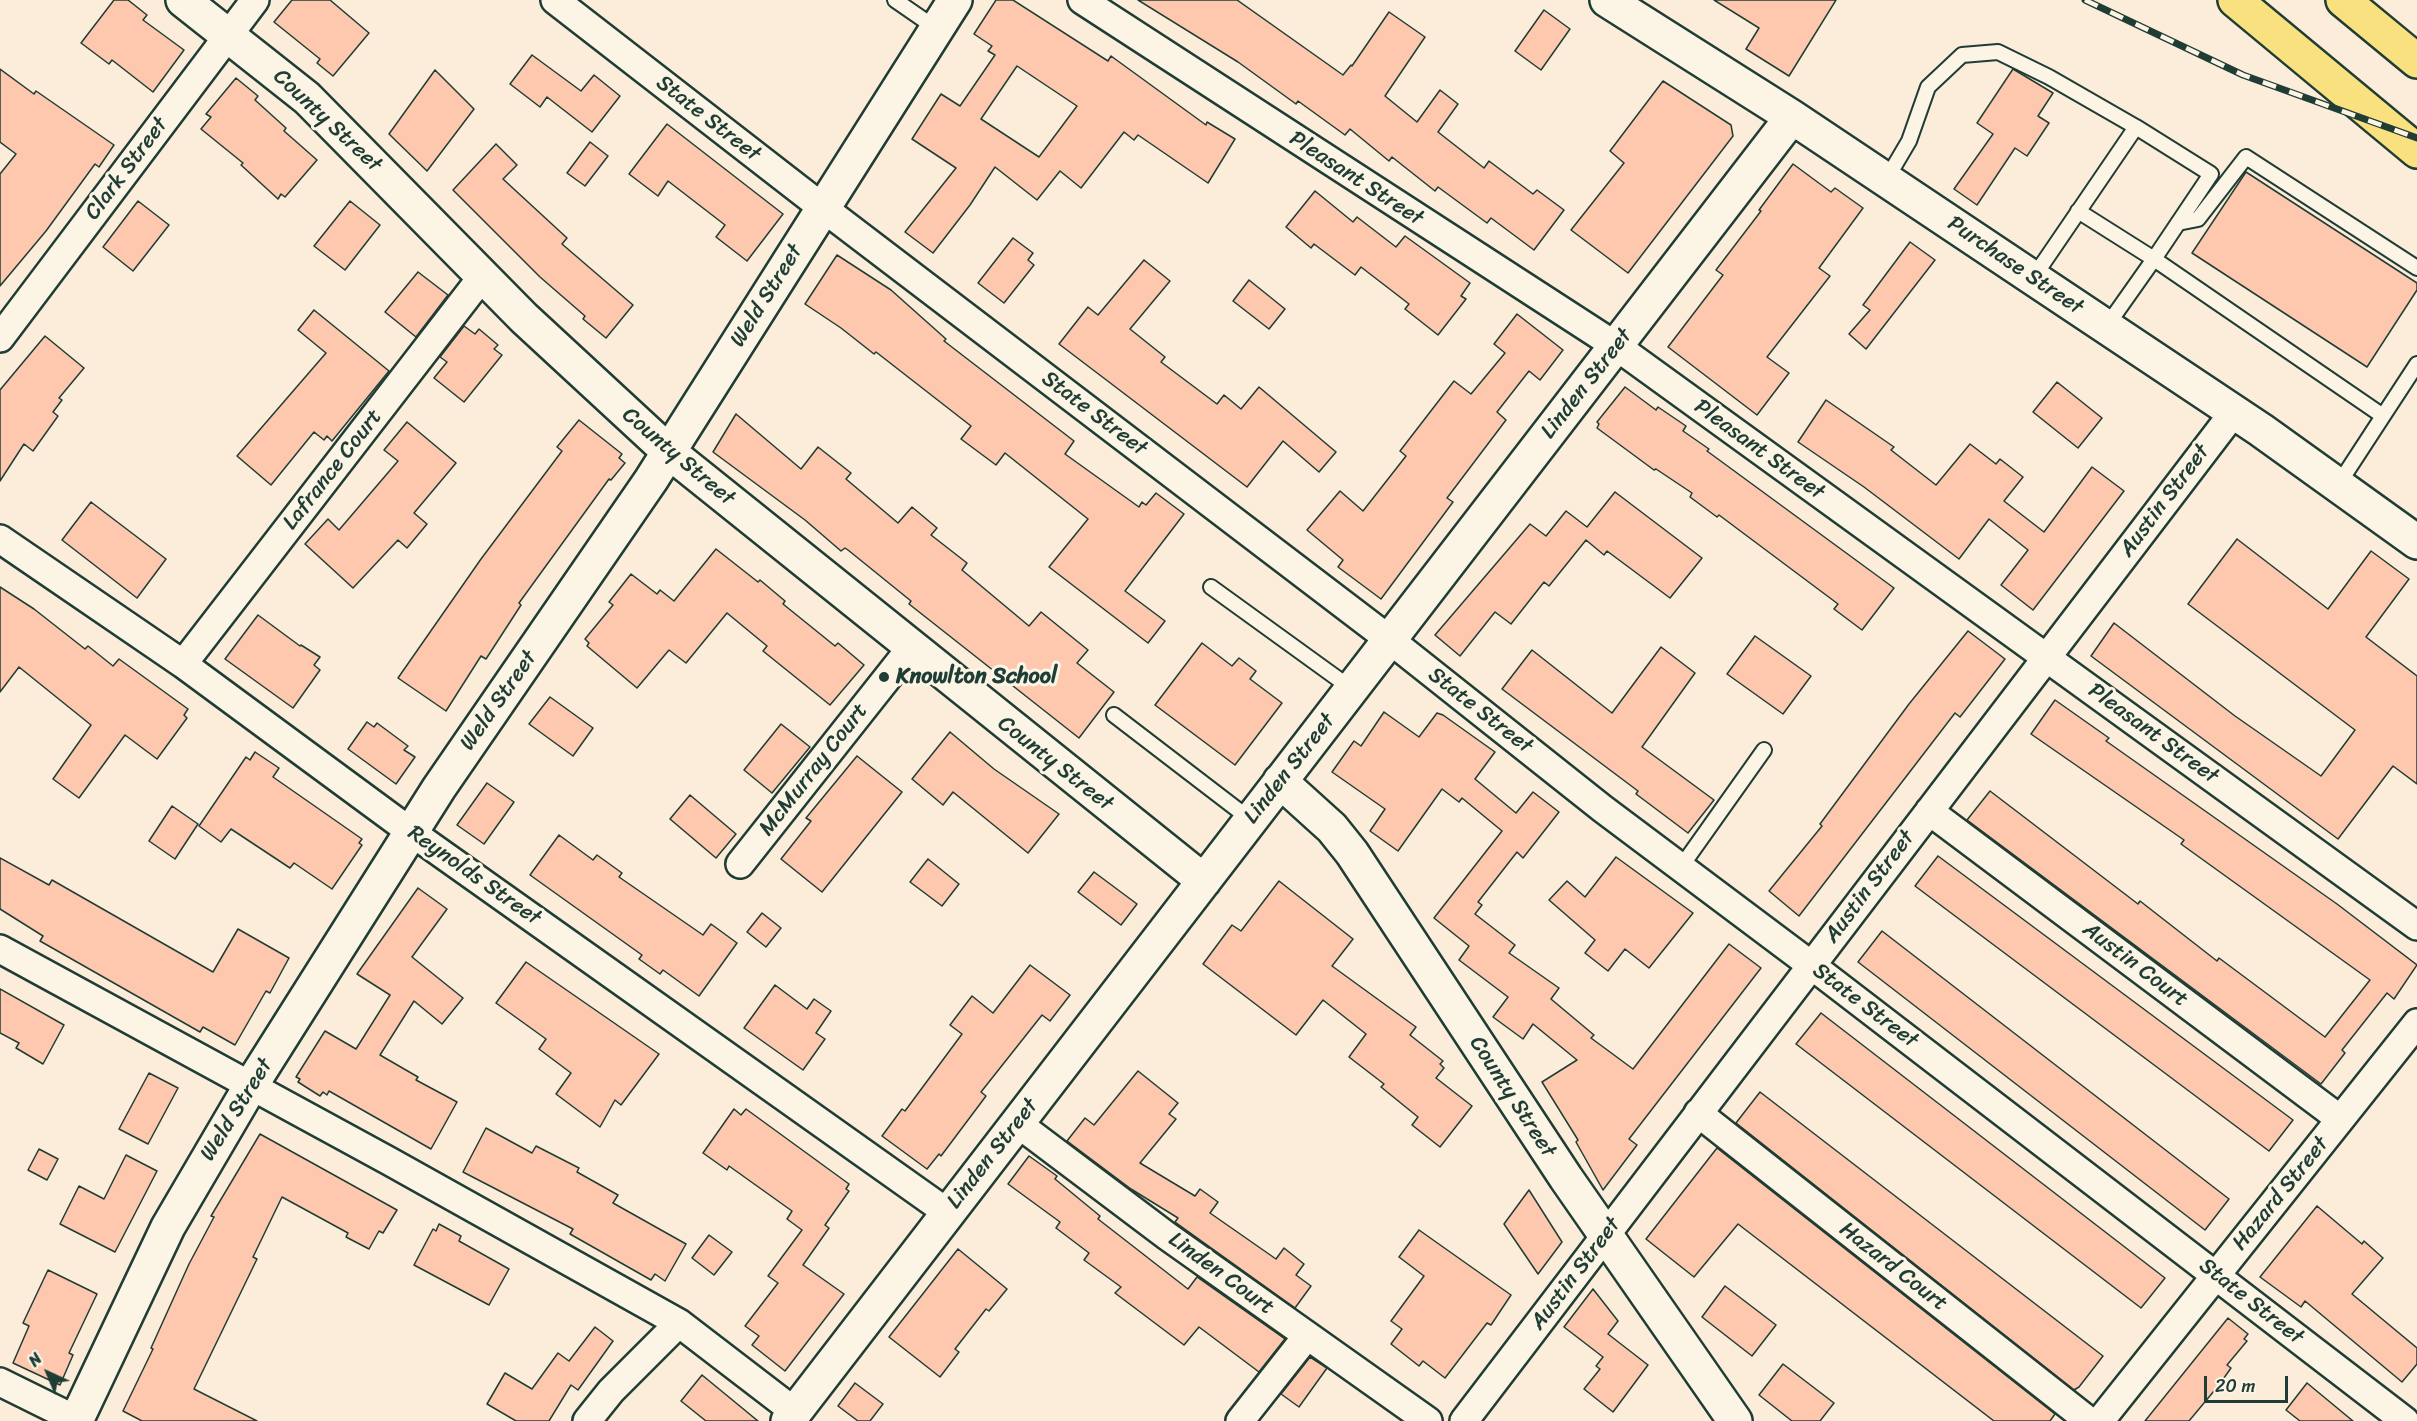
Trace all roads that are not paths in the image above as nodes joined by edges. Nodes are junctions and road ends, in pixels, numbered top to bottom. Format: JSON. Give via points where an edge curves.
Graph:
{"nodes":[{"id":1,"x":183,"y":0,"type":"edge"},
{"id":2,"x":255,"y":0,"type":"edge"},
{"id":3,"x":555,"y":0,"type":"edge"},
{"id":4,"x":895,"y":0,"type":"edge"},
{"id":5,"x":955,"y":0,"type":"edge"},
{"id":6,"x":1082,"y":0,"type":"edge"},
{"id":7,"x":1607,"y":0,"type":"edge"},
{"id":8,"x":2235,"y":0,"type":"edge"},
{"id":9,"x":2343,"y":0,"type":"edge"},
{"id":10,"x":937,"y":29,"type":"junction"},
{"id":11,"x":228,"y":34,"type":"junction"},
{"id":12,"x":2417,"y":61,"type":"edge"},
{"id":13,"x":1792,"y":117,"type":"junction"},
{"id":14,"x":2136,"y":127,"type":"junction"},
{"id":15,"x":2417,"y":151,"type":"edge"},
{"id":16,"x":1886,"y":180,"type":"junction"},
{"id":17,"x":823,"y":208,"type":"junction"},
{"id":18,"x":2078,"y":211,"type":"junction"},
{"id":19,"x":2178,"y":223,"type":"junction"},
{"id":20,"x":2154,"y":259,"type":"junction"},
{"id":21,"x":2417,"y":268,"type":"edge"},
{"id":22,"x":483,"y":277,"type":"junction"},
{"id":23,"x":2034,"y":278,"type":"junction"},
{"id":24,"x":2106,"y":327,"type":"junction"},
{"id":25,"x":0,"y":338,"type":"edge"},
{"id":26,"x":1616,"y":346,"type":"junction"},
{"id":27,"x":2417,"y":364,"type":"edge"},
{"id":28,"x":2234,"y":412,"type":"junction"},
{"id":29,"x":2384,"y":416,"type":"junction"},
{"id":30,"x":669,"y":452,"type":"junction"},
{"id":31,"x":2338,"y":485,"type":"junction"},
{"id":32,"x":0,"y":539,"type":"edge"},
{"id":33,"x":2417,"y":542,"type":"edge"},
{"id":34,"x":1212,"y":587,"type":"dead end"},
{"id":35,"x":1390,"y":640,"type":"junction"},
{"id":36,"x":911,"y":648,"type":"junction"},
{"id":37,"x":2046,"y":657,"type":"junction"},
{"id":38,"x":183,"y":664,"type":"junction"},
{"id":39,"x":1352,"y":689,"type":"junction"},
{"id":40,"x":1114,"y":714,"type":"dead end"},
{"id":41,"x":1764,"y":750,"type":"dead end"},
{"id":42,"x":1281,"y":781,"type":"junction"},
{"id":43,"x":1929,"y":811,"type":"junction"},
{"id":44,"x":1251,"y":820,"type":"junction"},
{"id":45,"x":411,"y":832,"type":"junction"},
{"id":46,"x":740,"y":864,"type":"dead end"},
{"id":47,"x":1681,"y":867,"type":"junction"},
{"id":48,"x":1204,"y":881,"type":"junction"},
{"id":49,"x":2417,"y":926,"type":"edge"},
{"id":50,"x":0,"y":949,"type":"edge"},
{"id":51,"x":1811,"y":965,"type":"junction"},
{"id":52,"x":2417,"y":1023,"type":"edge"},
{"id":53,"x":250,"y":1087,"type":"junction"},
{"id":54,"x":1698,"y":1113,"type":"junction"},
{"id":55,"x":2340,"y":1119,"type":"junction"},
{"id":56,"x":1017,"y":1123,"type":"junction"},
{"id":57,"x":948,"y":1213,"type":"junction"},
{"id":58,"x":1605,"y":1235,"type":"junction"},
{"id":59,"x":2216,"y":1275,"type":"junction"},
{"id":60,"x":679,"y":1323,"type":"junction"},
{"id":61,"x":1307,"y":1336,"type":"junction"},
{"id":62,"x":0,"y":1382,"type":"edge"},
{"id":63,"x":791,"y":1416,"type":"edge"},
{"id":64,"x":77,"y":1420,"type":"edge"},
{"id":65,"x":586,"y":1421,"type":"edge"},
{"id":66,"x":1240,"y":1421,"type":"edge"},
{"id":67,"x":1428,"y":1421,"type":"edge"},
{"id":68,"x":1464,"y":1421,"type":"edge"},
{"id":69,"x":1735,"y":1421,"type":"edge"},
{"id":70,"x":2089,"y":1421,"type":"edge"},
{"id":71,"x":2100,"y":1421,"type":"edge"},
{"id":72,"x":2404,"y":1421,"type":"edge"}],
"edges":[{"from":1,"to":11,"type":"main road","name":"County Street"},
{"from":2,"to":11,"type":"street","name":"Clark Street"},
{"from":3,"to":17,"type":"street","name":"State Street"},
{"from":4,"to":10,"type":"lane"},
{"from":5,"to":10,"type":"main road","name":"Weld Street"},
{"from":6,"to":26,"type":"street","name":"Pleasant Street"},
{"from":7,"to":13,"type":"main road","name":"Purchase Street"},
{"from":8,"to":15,"type":"highway"},
{"from":9,"to":12,"type":"highway"},
{"from":10,"to":17,"type":"main road","name":"Weld Street"},
{"from":11,"to":22,"type":"main road","name":"County Street","via":[[308,98]]},
{"from":11,"to":25,"type":"street","name":"Clark Street"},
{"from":13,"to":16,"type":"main road","name":"Purchase Street"},
{"from":13,"to":26,"type":"main road","name":"Linden Street"},
{"from":14,"to":16,"type":"lane","via":[[2049,76],[1998,52],[1962,55],[1928,87],[1909,141]]},
{"from":14,"to":18,"type":"lane"},
{"from":14,"to":19,"type":"lane","via":[[2211,174]]},
{"from":16,"to":23,"type":"main road","name":"Purchase Street"},
{"from":17,"to":30,"type":"main road","name":"Weld Street"},
{"from":17,"to":35,"type":"street","name":"State Street"},
{"from":18,"to":20,"type":"lane"},
{"from":18,"to":23,"type":"lane"},
{"from":19,"to":20,"type":"lane"},
{"from":19,"to":21,"type":"lane","via":[[2198,219],[2246,157]]},
{"from":20,"to":24,"type":"lane"},
{"from":20,"to":29,"type":"lane"},
{"from":22,"to":30,"type":"main road","name":"County Street"},
{"from":22,"to":38,"type":"street","name":"Lafrance Court"},
{"from":23,"to":24,"type":"main road","name":"Purchase Street"},
{"from":24,"to":28,"type":"main road","name":"Purchase Street"},
{"from":26,"to":35,"type":"main road","name":"Linden Street"},
{"from":26,"to":37,"type":"street","name":"Pleasant Street"},
{"from":27,"to":29,"type":"lane"},
{"from":28,"to":31,"type":"main road","name":"Purchase Street"},
{"from":28,"to":37,"type":"street","name":"Austin Street"},
{"from":29,"to":31,"type":"lane"},
{"from":30,"to":36,"type":"main road","name":"County Street"},
{"from":30,"to":45,"type":"main road","name":"Weld Street"},
{"from":31,"to":33,"type":"main road","name":"Purchase Street"},
{"from":32,"to":38,"type":"street","name":"Reynolds Street"},
{"from":34,"to":39,"type":"lane"},
{"from":35,"to":39,"type":"main road","name":"Linden Street"},
{"from":35,"to":47,"type":"street","name":"State Street"},
{"from":36,"to":46,"type":"street","name":"McMurray Court"},
{"from":36,"to":48,"type":"main road","name":"County Street"},
{"from":37,"to":43,"type":"street","name":"Austin Street"},
{"from":37,"to":49,"type":"street","name":"Pleasant Street"},
{"from":38,"to":45,"type":"street","name":"Reynolds Street"},
{"from":39,"to":42,"type":"main road","name":"Linden Street"},
{"from":40,"to":44,"type":"lane"},
{"from":41,"to":47,"type":"lane"},
{"from":42,"to":44,"type":"main road","name":"Linden Street"},
{"from":42,"to":58,"type":"main road","name":"County Street","via":[[1332,828],[1352,853]]},
{"from":43,"to":51,"type":"street","name":"Austin Street"},
{"from":43,"to":55,"type":"street","name":"Austin Court"},
{"from":44,"to":48,"type":"main road","name":"Linden Street"},
{"from":45,"to":53,"type":"main road","name":"Weld Street"},
{"from":45,"to":57,"type":"street","name":"Reynolds Street"},
{"from":47,"to":51,"type":"street","name":"State Street"},
{"from":48,"to":56,"type":"main road","name":"Linden Street"},
{"from":50,"to":53,"type":"street"},
{"from":51,"to":54,"type":"street","name":"Austin Street"},
{"from":51,"to":59,"type":"street","name":"State Street"},
{"from":52,"to":55,"type":"street","name":"Hazard Street"},
{"from":53,"to":60,"type":"street"},
{"from":53,"to":64,"type":"main road","name":"Weld Street","via":[[168,1227]]},
{"from":54,"to":58,"type":"street","name":"Austin Street"},
{"from":54,"to":70,"type":"street","name":"Hazard Court"},
{"from":55,"to":59,"type":"street","name":"Hazard Street"},
{"from":56,"to":57,"type":"main road","name":"Linden Street"},
{"from":56,"to":61,"type":"street","name":"Linden Court"},
{"from":57,"to":63,"type":"main road","name":"Linden Street"},
{"from":58,"to":68,"type":"street","name":"Austin Street"},
{"from":58,"to":69,"type":"main road","name":"County Street"},
{"from":59,"to":71,"type":"street","name":"Hazard Street"},
{"from":59,"to":72,"type":"street","name":"State Street"},
{"from":60,"to":63,"type":"street"},
{"from":60,"to":65,"type":"street"},
{"from":61,"to":66,"type":"street"},
{"from":61,"to":67,"type":"street","name":"Linden Court"},
{"from":62,"to":64,"type":"street"}]}
